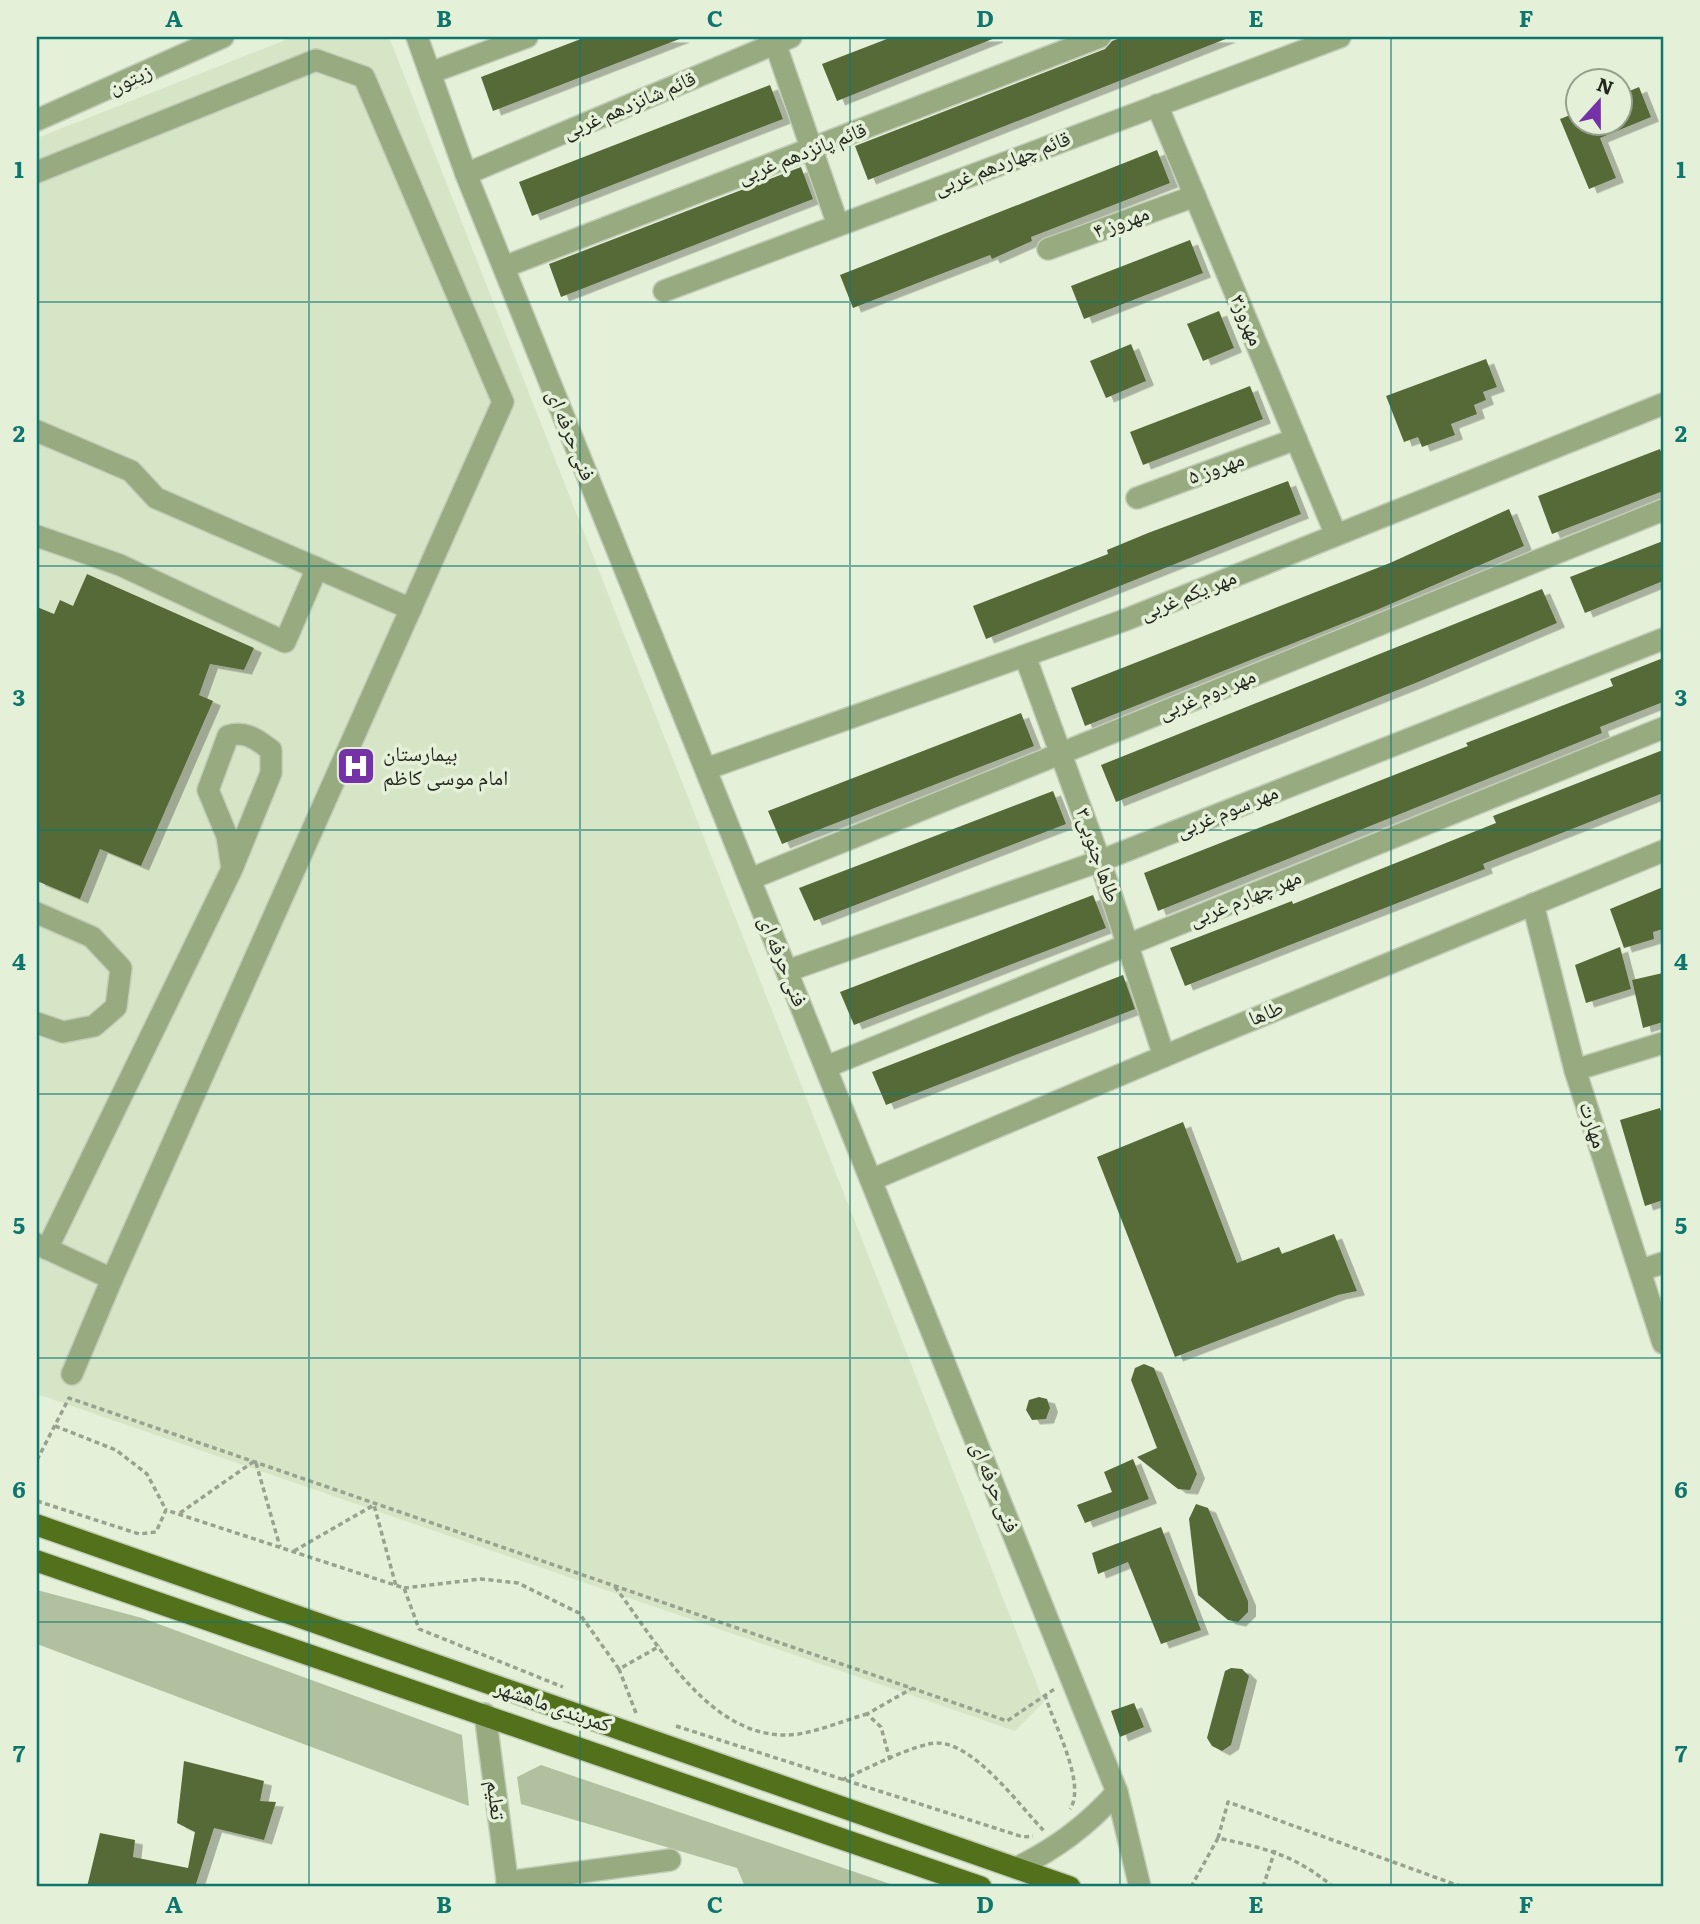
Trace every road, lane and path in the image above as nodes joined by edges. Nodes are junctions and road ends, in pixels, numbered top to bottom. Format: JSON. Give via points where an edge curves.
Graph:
{"nodes":[{"id":1,"x":223,"y":37,"type":"edge"},
{"id":2,"x":417,"y":37,"type":"edge"},
{"id":3,"x":527,"y":37,"type":"edge"},
{"id":4,"x":1100,"y":37,"type":"edge"},
{"id":5,"x":1340,"y":37,"type":"edge"},
{"id":6,"x":780,"y":39,"type":"edge"},
{"id":7,"x":430,"y":73,"type":"junction"},
{"id":8,"x":1157,"y":105,"type":"junction"},
{"id":9,"x":37,"y":120,"type":"edge"},
{"id":10,"x":812,"y":150,"type":"junction"},
{"id":11,"x":37,"y":172,"type":"edge"},
{"id":12,"x":466,"y":174,"type":"junction"},
{"id":13,"x":1195,"y":196,"type":"junction"},
{"id":14,"x":838,"y":225,"type":"junction"},
{"id":15,"x":1048,"y":249,"type":"dead end"},
{"id":16,"x":504,"y":267,"type":"junction"},
{"id":17,"x":663,"y":292,"type":"dead end"},
{"id":18,"x":1663,"y":404,"type":"edge"},
{"id":19,"x":37,"y":431,"type":"edge"},
{"id":20,"x":1296,"y":439,"type":"junction"},
{"id":21,"x":1137,"y":498,"type":"dead end"},
{"id":22,"x":1663,"y":510,"type":"edge"},
{"id":23,"x":37,"y":536,"type":"edge"},
{"id":24,"x":1336,"y":536,"type":"junction"},
{"id":25,"x":317,"y":568,"type":"junction"},
{"id":26,"x":411,"y":609,"type":"junction"},
{"id":27,"x":1663,"y":639,"type":"edge"},
{"id":28,"x":1025,"y":656,"type":"junction"},
{"id":29,"x":1663,"y":728,"type":"edge"},
{"id":30,"x":1061,"y":753,"type":"junction"},
{"id":31,"x":706,"y":769,"type":"junction"},
{"id":32,"x":1663,"y":851,"type":"edge"},
{"id":33,"x":1100,"y":861,"type":"junction"},
{"id":34,"x":232,"y":869,"type":"junction"},
{"id":35,"x":750,"y":879,"type":"junction"},
{"id":36,"x":1533,"y":904,"type":"junction"},
{"id":37,"x":37,"y":913,"type":"edge"},
{"id":38,"x":1129,"y":945,"type":"junction"},
{"id":39,"x":787,"y":971,"type":"junction"},
{"id":40,"x":37,"y":1023,"type":"edge"},
{"id":41,"x":1663,"y":1043,"type":"edge"},
{"id":42,"x":1164,"y":1056,"type":"junction"},
{"id":43,"x":826,"y":1067,"type":"junction"},
{"id":44,"x":1575,"y":1070,"type":"junction"},
{"id":45,"x":871,"y":1180,"type":"junction"},
{"id":46,"x":42,"y":1246,"type":"edge"},
{"id":47,"x":1663,"y":1263,"type":"edge"},
{"id":48,"x":1641,"y":1270,"type":"junction"},
{"id":49,"x":112,"y":1279,"type":"junction"},
{"id":50,"x":1663,"y":1343,"type":"edge"},
{"id":51,"x":72,"y":1374,"type":"dead end"},
{"id":52,"x":55,"y":1426,"type":"junction"},
{"id":53,"x":37,"y":1460,"type":"edge"},
{"id":54,"x":255,"y":1463,"type":"junction"},
{"id":55,"x":37,"y":1501,"type":"edge"},
{"id":56,"x":374,"y":1504,"type":"junction"},
{"id":57,"x":166,"y":1510,"type":"junction"},
{"id":58,"x":179,"y":1514,"type":"junction"},
{"id":59,"x":37,"y":1525,"type":"edge"},
{"id":60,"x":280,"y":1547,"type":"junction"},
{"id":61,"x":293,"y":1552,"type":"junction"},
{"id":62,"x":37,"y":1561,"type":"edge"},
{"id":63,"x":396,"y":1586,"type":"junction"},
{"id":64,"x":615,"y":1587,"type":"junction"},
{"id":65,"x":404,"y":1588,"type":"junction"},
{"id":66,"x":660,"y":1646,"type":"junction"},
{"id":67,"x":619,"y":1669,"type":"junction"},
{"id":68,"x":912,"y":1688,"type":"junction"},
{"id":69,"x":573,"y":1690,"type":"dead end"},
{"id":70,"x":624,"y":1709,"type":"dead end"},
{"id":71,"x":636,"y":1713,"type":"junction"},
{"id":72,"x":485,"y":1714,"type":"junction"},
{"id":73,"x":867,"y":1714,"type":"junction"},
{"id":74,"x":649,"y":1717,"type":"dead end"},
{"id":75,"x":673,"y":1725,"type":"dead end"},
{"id":76,"x":890,"y":1760,"type":"junction"},
{"id":77,"x":842,"y":1780,"type":"junction"},
{"id":78,"x":1117,"y":1792,"type":"junction"},
{"id":79,"x":830,"y":1803,"type":"junction"},
{"id":80,"x":1069,"y":1811,"type":"dead end"},
{"id":81,"x":1218,"y":1839,"type":"junction"},
{"id":82,"x":1275,"y":1850,"type":"junction"},
{"id":83,"x":670,"y":1860,"type":"dead end"},
{"id":84,"x":1016,"y":1868,"type":"junction"},
{"id":85,"x":507,"y":1885,"type":"edge"},
{"id":86,"x":981,"y":1887,"type":"edge"},
{"id":87,"x":1070,"y":1887,"type":"edge"},
{"id":88,"x":1140,"y":1887,"type":"edge"},
{"id":89,"x":1191,"y":1887,"type":"edge"},
{"id":90,"x":1263,"y":1887,"type":"edge"},
{"id":91,"x":1332,"y":1887,"type":"edge"},
{"id":92,"x":1462,"y":1887,"type":"edge"}],
"edges":[{"from":1,"to":9,"type":"street","name":"زیتون"},
{"from":2,"to":7,"type":"street","name":"فنی حرفه ای"},
{"from":3,"to":7,"type":"street"},
{"from":4,"to":10,"type":"street","name":"قائم پانزدهم غربی"},
{"from":5,"to":8,"type":"street","name":"قائم چهاردهم غربی"},
{"from":6,"to":10,"type":"street"},
{"from":6,"to":12,"type":"street","name":"قائم شانزدهم غربی"},
{"from":7,"to":12,"type":"street","name":"فنی حرفه ای"},
{"from":8,"to":13,"type":"street","name":"مهروز۳"},
{"from":8,"to":14,"type":"street","name":"قائم چهاردهم غربی"},
{"from":10,"to":14,"type":"street"},
{"from":10,"to":16,"type":"street","name":"قائم پانزدهم غربی"},
{"from":11,"to":26,"type":"street","via":[[316,60],[364,77],[503,402]]},
{"from":12,"to":16,"type":"street","name":"فنی حرفه ای"},
{"from":13,"to":15,"type":"street","name":"مهروز ۴"},
{"from":13,"to":20,"type":"street","name":"مهروز۳"},
{"from":14,"to":17,"type":"street","name":"قائم چهاردهم غربی"},
{"from":16,"to":31,"type":"street","name":"فنی حرفه ای"},
{"from":18,"to":24,"type":"street","name":"مهر یکم غربی"},
{"from":19,"to":25,"type":"street","via":[[131,471],[156,498]]},
{"from":20,"to":21,"type":"street","name":"مهروز ۵"},
{"from":20,"to":24,"type":"street","name":"مهروز۳"},
{"from":22,"to":30,"type":"street","name":"مهر دوم غربی"},
{"from":23,"to":25,"type":"street","via":[[120,565],[285,642]]},
{"from":24,"to":28,"type":"street","name":"مهر یکم غربی"},
{"from":25,"to":26,"type":"street"},
{"from":26,"to":49,"type":"street"},
{"from":27,"to":33,"type":"street","name":"مهر سوم غربی"},
{"from":28,"to":30,"type":"street","name":"طاها جنوبی۳"},
{"from":28,"to":31,"type":"street","name":"مهر یکم غربی"},
{"from":29,"to":38,"type":"street","name":"مهر چهارم غربی"},
{"from":30,"to":33,"type":"street","name":"طاها جنوبی۳"},
{"from":30,"to":35,"type":"street","name":"مهر دوم غربی"},
{"from":31,"to":35,"type":"street","name":"فنی حرفه ای"},
{"from":32,"to":36,"type":"street","name":"طاها"},
{"from":33,"to":38,"type":"street","name":"طاها جنوبی۳"},
{"from":33,"to":39,"type":"street","name":"مهر سوم غربی"},
{"from":34,"to":34,"type":"street","via":[[271,773],[271,750],[250,735],[235,733],[228,736],[208,790],[227,836]]},
{"from":34,"to":46,"type":"street"},
{"from":35,"to":39,"type":"street","name":"فنی حرفه ای"},
{"from":36,"to":42,"type":"street","name":"طاها"},
{"from":36,"to":44,"type":"street","name":"مهارت"},
{"from":37,"to":40,"type":"street","via":[[92,937],[121,968],[116,1007],[94,1026],[63,1032]]},
{"from":38,"to":42,"type":"street","name":"طاها جنوبی۳"},
{"from":38,"to":43,"type":"street","name":"مهر چهارم غربی"},
{"from":39,"to":43,"type":"street","name":"فنی حرفه ای"},
{"from":41,"to":44,"type":"street"},
{"from":42,"to":45,"type":"street","name":"طاها"},
{"from":43,"to":45,"type":"street","name":"فنی حرفه ای"},
{"from":44,"to":48,"type":"street","name":"مهارت"},
{"from":45,"to":78,"type":"street","name":"فنی حرفه ای"},
{"from":46,"to":49,"type":"street"},
{"from":47,"to":48,"type":"street"},
{"from":48,"to":50,"type":"street","name":"مهارت"},
{"from":49,"to":51,"type":"street"},
{"from":52,"to":53,"type":"path"},
{"from":52,"to":54,"type":"path","via":[[69,1398]]},
{"from":52,"to":57,"type":"path","via":[[116,1450],[147,1474]]},
{"from":54,"to":56,"type":"path"},
{"from":54,"to":58,"type":"path"},
{"from":54,"to":60,"type":"path"},
{"from":55,"to":57,"type":"path","via":[[139,1534],[156,1532]]},
{"from":56,"to":61,"type":"path"},
{"from":56,"to":63,"type":"path"},
{"from":56,"to":64,"type":"path"},
{"from":57,"to":58,"type":"path"},
{"from":58,"to":60,"type":"path"},
{"from":59,"to":79,"type":"main road","name":"کمربندی ماهشهر"},
{"from":60,"to":61,"type":"path"},
{"from":61,"to":63,"type":"path"},
{"from":62,"to":72,"type":"main road","name":"کمربندی ماهشهر"},
{"from":63,"to":65,"type":"path"},
{"from":64,"to":66,"type":"path"},
{"from":64,"to":68,"type":"path"},
{"from":65,"to":67,"type":"path","via":[[481,1580],[517,1583],[579,1613]]},
{"from":65,"to":69,"type":"path","via":[[419,1629]]},
{"from":66,"to":67,"type":"path"},
{"from":66,"to":73,"type":"path","via":[[681,1675],[724,1717],[754,1732],[799,1734]]},
{"from":67,"to":71,"type":"path"},
{"from":68,"to":73,"type":"path"},
{"from":68,"to":80,"type":"path","via":[[1007,1721],[1045,1695],[1075,1777],[1075,1801]]},
{"from":70,"to":71,"type":"path"},
{"from":71,"to":74,"type":"path"},
{"from":72,"to":85,"type":"street","name":"تعلیم"},
{"from":72,"to":86,"type":"main road","name":"کمربندی ماهشهر"},
{"from":73,"to":76,"type":"path","via":[[881,1727]]},
{"from":75,"to":77,"type":"path"},
{"from":76,"to":77,"type":"path"},
{"from":76,"to":77,"type":"path","via":[[938,1743],[967,1751],[1048,1835],[1023,1837]]},
{"from":77,"to":79,"type":"path"},
{"from":78,"to":84,"type":"street","via":[[1091,1821]]},
{"from":78,"to":88,"type":"street","name":"فنی حرفه ای"},
{"from":79,"to":84,"type":"main road","name":"کمربندی ماهشهر"},
{"from":81,"to":82,"type":"path"},
{"from":81,"to":89,"type":"path"},
{"from":81,"to":92,"type":"path","via":[[1228,1802]]},
{"from":82,"to":90,"type":"path"},
{"from":82,"to":91,"type":"path","via":[[1316,1872]]},
{"from":83,"to":85,"type":"street"},
{"from":84,"to":87,"type":"main road","name":"کمربندی ماهشهر"}]}
